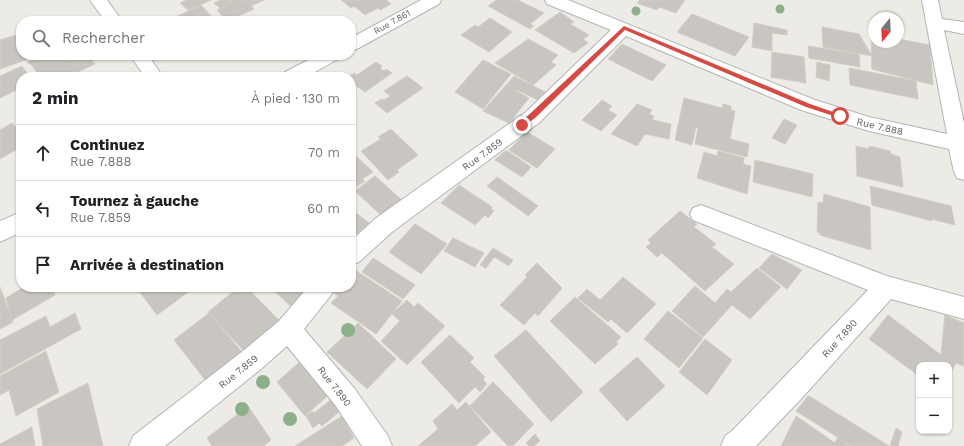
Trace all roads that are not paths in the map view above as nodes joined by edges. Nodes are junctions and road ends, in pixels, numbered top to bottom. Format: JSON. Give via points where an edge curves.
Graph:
{"nodes":[{"id":1,"x":98,"y":0,"type":"edge"},
{"id":2,"x":433,"y":0,"type":"edge"},
{"id":3,"x":553,"y":0,"type":"edge"},
{"id":4,"x":930,"y":0,"type":"edge"},
{"id":5,"x":110,"y":16,"type":"edge"},
{"id":6,"x":935,"y":23,"type":"junction"},
{"id":7,"x":624,"y":28,"type":"junction"},
{"id":8,"x":964,"y":28,"type":"edge"},
{"id":9,"x":356,"y":42,"type":"edge"},
{"id":10,"x":142,"y":60,"type":"edge"},
{"id":11,"x":323,"y":60,"type":"edge"},
{"id":12,"x":151,"y":72,"type":"edge"},
{"id":13,"x":300,"y":72,"type":"edge"},
{"id":14,"x":961,"y":144,"type":"edge"},
{"id":15,"x":964,"y":172,"type":"edge"},
{"id":16,"x":701,"y":214,"type":"dead end"},
{"id":17,"x":16,"y":224,"type":"edge"},
{"id":18,"x":0,"y":232,"type":"edge"},
{"id":19,"x":356,"y":250,"type":"edge"},
{"id":20,"x":887,"y":287,"type":"junction"},
{"id":21,"x":319,"y":292,"type":"edge"},
{"id":22,"x":964,"y":308,"type":"edge"},
{"id":23,"x":288,"y":328,"type":"junction"},
{"id":24,"x":143,"y":446,"type":"edge"},
{"id":25,"x":378,"y":446,"type":"edge"},
{"id":26,"x":735,"y":446,"type":"edge"}],
"edges":[{"from":1,"to":5,"type":"street"},
{"from":2,"to":9,"type":"street","name":"Rue 7.861"},
{"from":3,"to":7,"type":"street","name":"Rue 7.888"},
{"from":4,"to":6,"type":"street"},
{"from":6,"to":8,"type":"street"},
{"from":6,"to":14,"type":"street"},
{"from":7,"to":14,"type":"street","name":"Rue 7.888","via":[[808,105],[840,116]]},
{"from":7,"to":19,"type":"street","name":"Rue 7.859","via":[[533,117],[384,225]]},
{"from":10,"to":12,"type":"street"},
{"from":11,"to":13,"type":"street"},
{"from":14,"to":15,"type":"street"},
{"from":16,"to":20,"type":"street"},
{"from":17,"to":18,"type":"street"},
{"from":20,"to":22,"type":"street"},
{"from":20,"to":26,"type":"street","name":"Rue 7.890","via":[[792,390]]},
{"from":21,"to":23,"type":"street","name":"Rue 7.859"},
{"from":23,"to":24,"type":"street","name":"Rue 7.859","via":[[252,360]]},
{"from":23,"to":25,"type":"street","name":"Rue 7.890","via":[[345,397]]}]}
